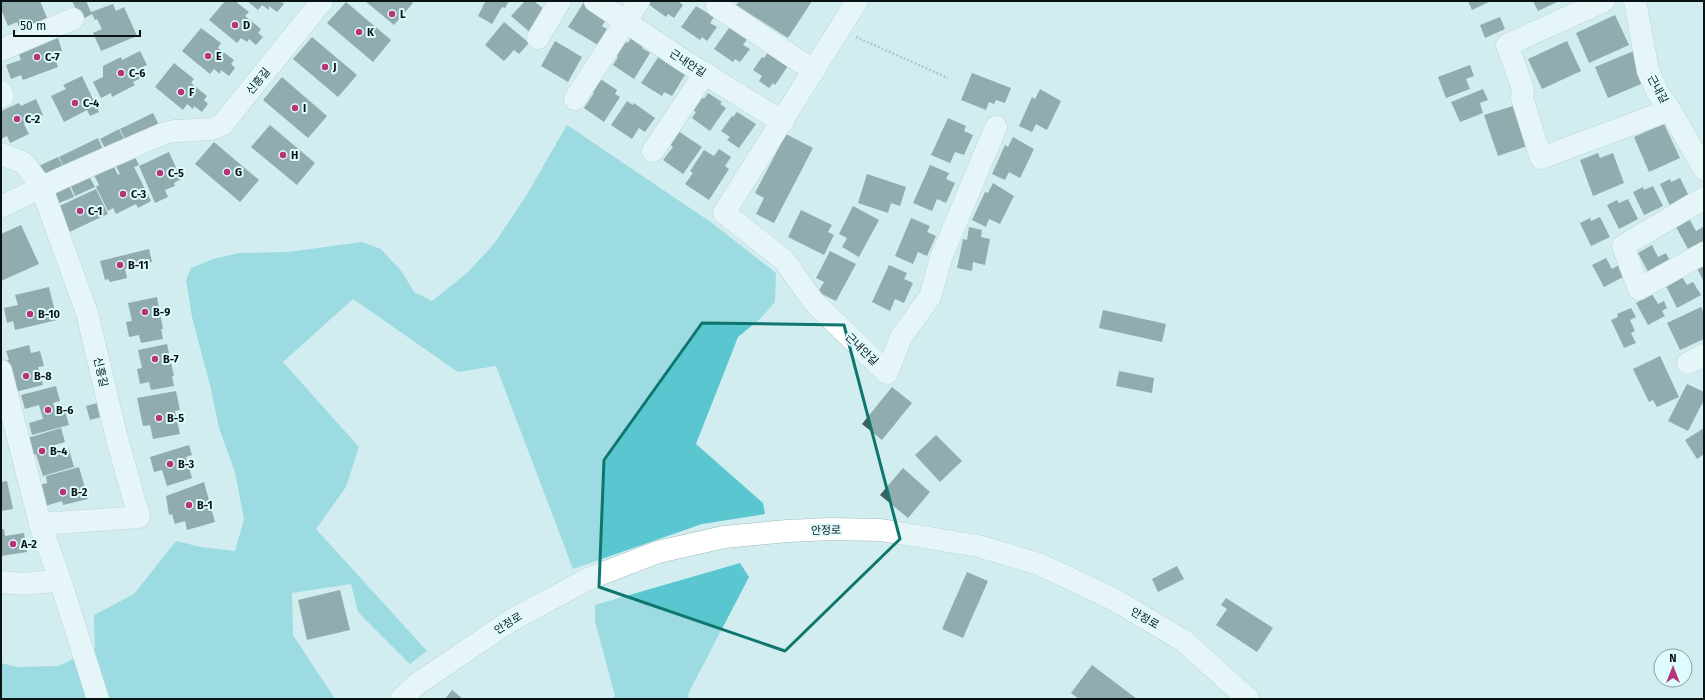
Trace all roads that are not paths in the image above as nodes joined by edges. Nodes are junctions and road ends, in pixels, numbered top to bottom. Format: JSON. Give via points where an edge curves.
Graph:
{"nodes":[{"id":1,"x":322,"y":1,"type":"edge"},
{"id":2,"x":560,"y":1,"type":"edge"},
{"id":3,"x":595,"y":1,"type":"edge"},
{"id":4,"x":639,"y":1,"type":"edge"},
{"id":5,"x":857,"y":1,"type":"edge"},
{"id":6,"x":1604,"y":1,"type":"edge"},
{"id":7,"x":1635,"y":1,"type":"edge"},
{"id":8,"x":717,"y":6,"type":"dead end"},
{"id":9,"x":73,"y":19,"type":"dead end"},
{"id":10,"x":626,"y":20,"type":"junction"},
{"id":11,"x":538,"y":38,"type":"dead end"},
{"id":12,"x":1,"y":50,"type":"edge"},
{"id":13,"x":814,"y":71,"type":"junction"},
{"id":14,"x":705,"y":73,"type":"junction"},
{"id":15,"x":1,"y":92,"type":"edge"},
{"id":16,"x":1,"y":97,"type":"edge"},
{"id":17,"x":575,"y":99,"type":"dead end"},
{"id":18,"x":1670,"y":110,"type":"junction"},
{"id":19,"x":783,"y":122,"type":"junction"},
{"id":20,"x":996,"y":127,"type":"dead end"},
{"id":21,"x":653,"y":151,"type":"dead end"},
{"id":22,"x":1,"y":154,"type":"edge"},
{"id":23,"x":1704,"y":169,"type":"edge"},
{"id":24,"x":41,"y":186,"type":"junction"},
{"id":25,"x":1704,"y":198,"type":"edge"},
{"id":26,"x":1,"y":207,"type":"edge"},
{"id":27,"x":1704,"y":254,"type":"edge"},
{"id":28,"x":1,"y":371,"type":"edge"},
{"id":29,"x":40,"y":524,"type":"junction"},
{"id":30,"x":60,"y":580,"type":"junction"},
{"id":31,"x":1,"y":582,"type":"edge"},
{"id":32,"x":98,"y":699,"type":"edge"},
{"id":33,"x":401,"y":699,"type":"edge"},
{"id":34,"x":1248,"y":699,"type":"edge"}],
"edges":[{"from":1,"to":24,"type":"street","name":"신흥길","via":[[222,125],[211,129],[165,133]]},
{"from":2,"to":11,"type":"street"},
{"from":3,"to":10,"type":"street","name":"근내안길"},
{"from":4,"to":10,"type":"street"},
{"from":5,"to":13,"type":"street","name":"근내안길"},
{"from":6,"to":18,"type":"street","via":[[1507,45],[1523,89],[1522,98],[1541,158]]},
{"from":7,"to":18,"type":"street","name":"근내길","via":[[1648,71],[1658,93]]},
{"from":8,"to":13,"type":"street"},
{"from":9,"to":12,"type":"street"},
{"from":10,"to":14,"type":"street","name":"근내안길"},
{"from":10,"to":17,"type":"street"},
{"from":13,"to":19,"type":"street","name":"근내안길"},
{"from":14,"to":19,"type":"street","name":"근내안길"},
{"from":14,"to":21,"type":"street"},
{"from":15,"to":16,"type":"street"},
{"from":18,"to":23,"type":"street","name":"근내길"},
{"from":19,"to":20,"type":"street","name":"근내안길","via":[[724,213],[784,260],[813,301],[887,373],[901,337],[930,297],[941,258]]},
{"from":22,"to":24,"type":"street","name":"신흥길","via":[[24,163]]},
{"from":24,"to":26,"type":"street","name":"신흥길"},
{"from":24,"to":29,"type":"street","name":"신흥길","via":[[87,312],[117,439],[139,517]]},
{"from":25,"to":27,"type":"street","via":[[1623,246],[1639,288]]},
{"from":28,"to":29,"type":"street"},
{"from":29,"to":30,"type":"street"},
{"from":30,"to":31,"type":"street","via":[[24,584]]},
{"from":30,"to":32,"type":"street"},
{"from":33,"to":34,"type":"street","name":"안정로","via":[[417,684],[510,621],[588,579],[658,552],[724,537],[830,529],[881,530],[978,546],[1039,564],[1112,599],[1184,641]]}]}
